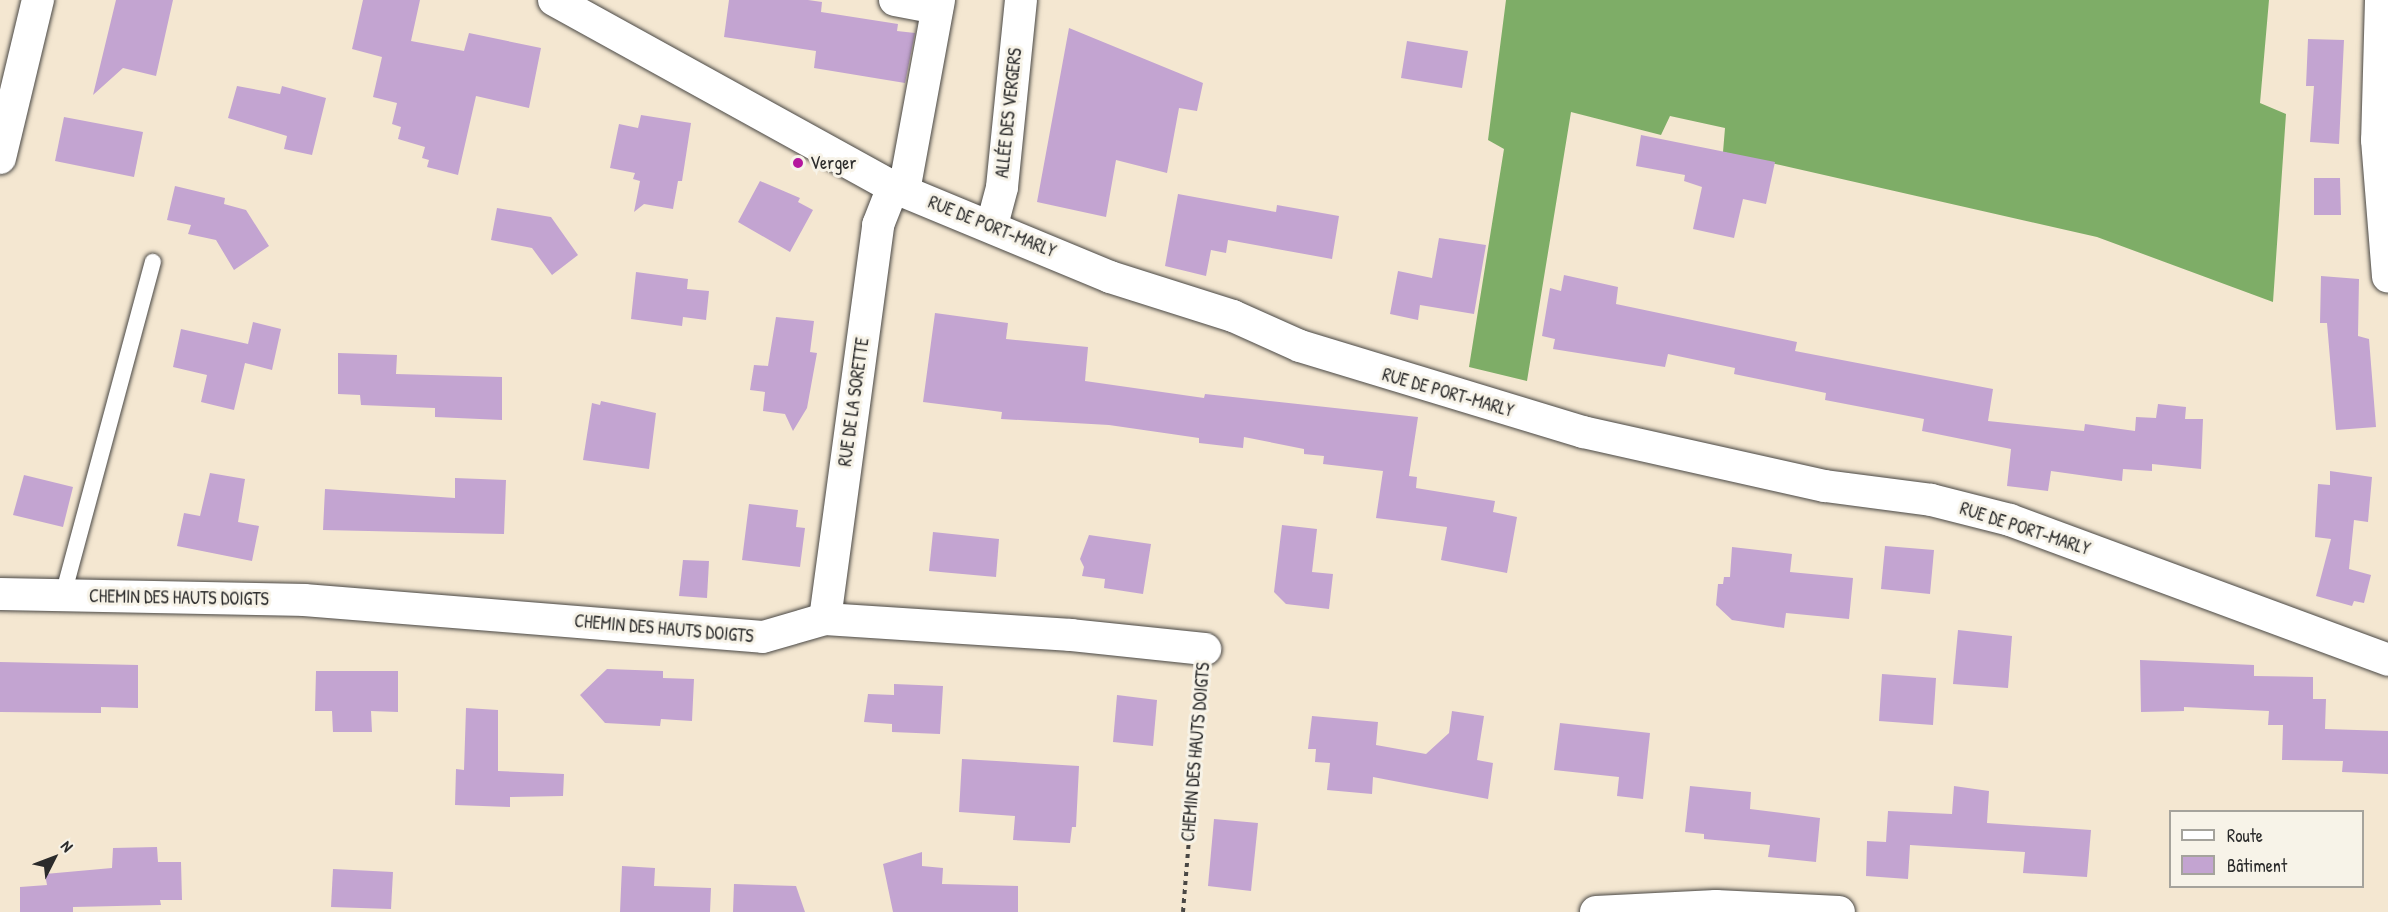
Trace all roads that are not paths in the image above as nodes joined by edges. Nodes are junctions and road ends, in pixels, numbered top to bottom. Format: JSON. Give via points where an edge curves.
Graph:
{"nodes":[{"id":1,"x":38,"y":0,"type":"edge"},
{"id":2,"x":554,"y":0,"type":"edge"},
{"id":3,"x":895,"y":0,"type":"edge"},
{"id":4,"x":1021,"y":0,"type":"edge"},
{"id":5,"x":2382,"y":0,"type":"edge"},
{"id":6,"x":938,"y":4,"type":"edge"},
{"id":7,"x":2383,"y":141,"type":"edge"},
{"id":8,"x":0,"y":158,"type":"edge"},
{"id":9,"x":899,"y":189,"type":"junction"},
{"id":10,"x":992,"y":225,"type":"junction"},
{"id":11,"x":153,"y":262,"type":"dead end"},
{"id":12,"x":2388,"y":277,"type":"edge"},
{"id":13,"x":0,"y":594,"type":"edge"},
{"id":14,"x":63,"y":596,"type":"junction"},
{"id":15,"x":825,"y":619,"type":"junction"},
{"id":16,"x":1205,"y":649,"type":"road end"},
{"id":17,"x":2388,"y":660,"type":"edge"},
{"id":18,"x":1596,"y":912,"type":"edge"},
{"id":19,"x":1839,"y":912,"type":"edge"}],
"edges":[{"from":1,"to":8,"type":"street"},
{"from":2,"to":9,"type":"street","name":"RUE DE PORT-MARLY"},
{"from":3,"to":6,"type":"street"},
{"from":4,"to":10,"type":"street","name":"ALLÉE DES VERGERS","via":[[1002,187]]},
{"from":5,"to":7,"type":"street"},
{"from":6,"to":9,"type":"street"},
{"from":7,"to":12,"type":"street"},
{"from":9,"to":10,"type":"street","name":"RUE DE PORT-MARLY"},
{"from":9,"to":15,"type":"street","name":"RUE DE LA SORETTE","via":[[878,225]]},
{"from":10,"to":17,"type":"street","name":"RUE DE PORT-MARLY","via":[[1110,277],[1233,316],[1348,363],[1583,432],[1825,486],[1931,500],[2010,520]]},
{"from":11,"to":14,"type":"lane"},
{"from":13,"to":14,"type":"street","name":"CHEMIN DES HAUTS DOIGTS"},
{"from":14,"to":15,"type":"street","name":"CHEMIN DES HAUTS DOIGTS","via":[[304,600],[763,637]]},
{"from":15,"to":16,"type":"street","name":"CHEMIN DES HAUTS DOIGTS","via":[[1071,635]]},
{"from":18,"to":19,"type":"street","via":[[1716,906]]}]}
